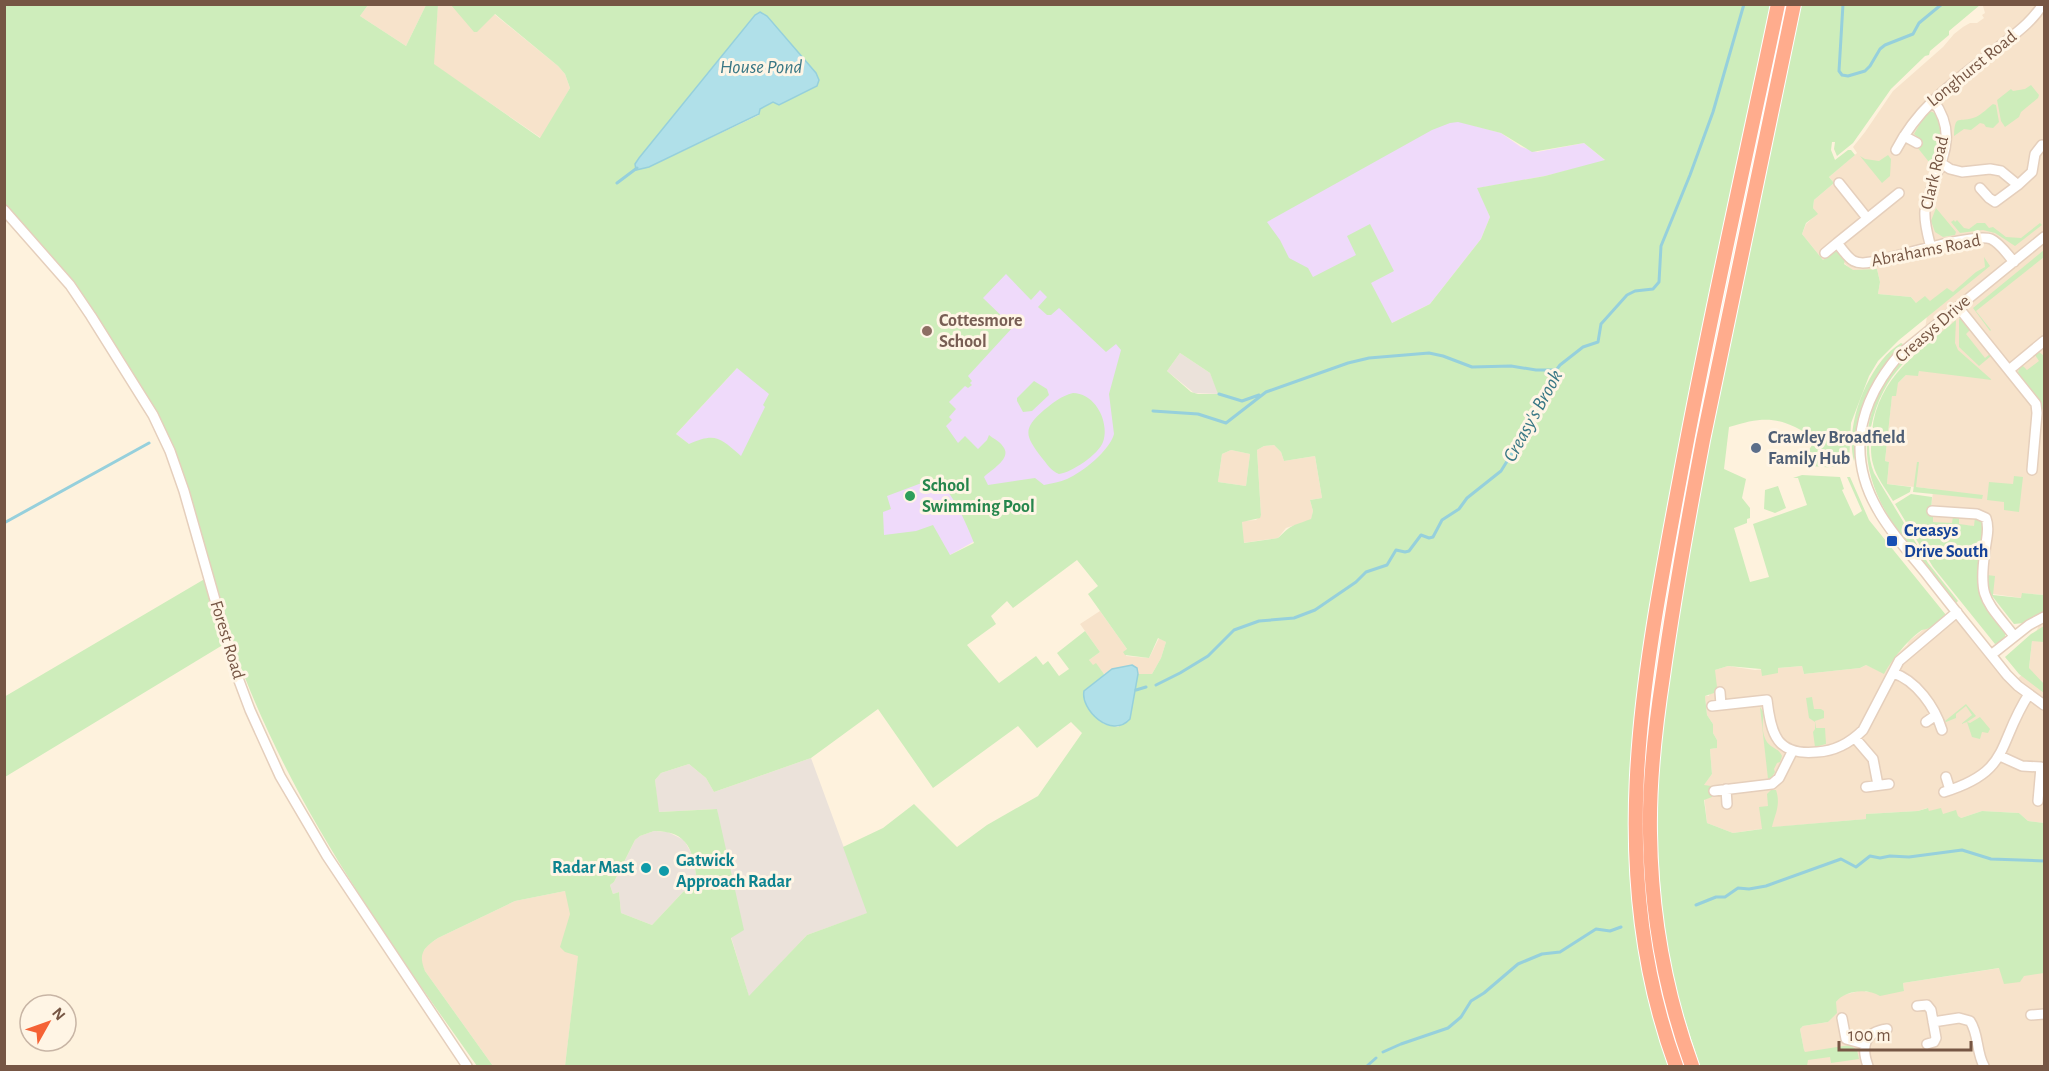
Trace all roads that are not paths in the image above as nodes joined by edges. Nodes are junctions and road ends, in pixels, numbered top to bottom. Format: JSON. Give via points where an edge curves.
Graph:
{"nodes":[{"id":1,"x":1778,"y":4,"type":"edge"},
{"id":2,"x":1794,"y":4,"type":"edge"},
{"id":3,"x":2043,"y":4,"type":"edge"},
{"id":4,"x":1932,"y":100,"type":"junction"},
{"id":5,"x":1904,"y":136,"type":"junction"},
{"id":6,"x":1917,"y":142,"type":"dead end"},
{"id":7,"x":2042,"y":146,"type":"dead end"},
{"id":8,"x":1896,"y":150,"type":"dead end"},
{"id":9,"x":1941,"y":164,"type":"junction"},
{"id":10,"x":1839,"y":183,"type":"dead end"},
{"id":11,"x":2018,"y":185,"type":"junction"},
{"id":12,"x":1980,"y":188,"type":"dead end"},
{"id":13,"x":1899,"y":193,"type":"dead end"},
{"id":14,"x":4,"y":210,"type":"edge"},
{"id":15,"x":1867,"y":218,"type":"junction"},
{"id":16,"x":2044,"y":237,"type":"edge"},
{"id":17,"x":1837,"y":243,"type":"junction"},
{"id":18,"x":1931,"y":248,"type":"junction"},
{"id":19,"x":1825,"y":253,"type":"dead end"},
{"id":20,"x":2014,"y":262,"type":"junction"},
{"id":21,"x":1958,"y":306,"type":"junction"},
{"id":22,"x":2044,"y":341,"type":"edge"},
{"id":23,"x":2009,"y":370,"type":"junction"},
{"id":24,"x":2032,"y":470,"type":"dead end"},
{"id":25,"x":1932,"y":510,"type":"dead end"},
{"id":26,"x":1957,"y":612,"type":"junction"},
{"id":27,"x":2044,"y":617,"type":"edge"},
{"id":28,"x":2014,"y":636,"type":"junction"},
{"id":29,"x":1991,"y":655,"type":"junction"},
{"id":30,"x":1893,"y":673,"type":"junction"},
{"id":31,"x":1766,"y":688,"type":"dead end"},
{"id":32,"x":1720,"y":692,"type":"dead end"},
{"id":33,"x":2029,"y":694,"type":"junction"},
{"id":34,"x":1767,"y":700,"type":"junction"},
{"id":35,"x":2044,"y":705,"type":"edge"},
{"id":36,"x":1936,"y":715,"type":"junction"},
{"id":37,"x":1926,"y":722,"type":"dead end"},
{"id":38,"x":1942,"y":730,"type":"dead end"},
{"id":39,"x":1856,"y":738,"type":"junction"},
{"id":40,"x":1792,"y":752,"type":"junction"},
{"id":41,"x":2000,"y":756,"type":"junction"},
{"id":42,"x":2042,"y":763,"type":"edge"},
{"id":43,"x":1946,"y":777,"type":"dead end"},
{"id":44,"x":1888,"y":784,"type":"dead end"},
{"id":45,"x":1878,"y":785,"type":"junction"},
{"id":46,"x":1866,"y":787,"type":"dead end"},
{"id":47,"x":1726,"y":789,"type":"junction"},
{"id":48,"x":1714,"y":791,"type":"dead end"},
{"id":49,"x":2038,"y":801,"type":"dead end"},
{"id":50,"x":1727,"y":804,"type":"dead end"},
{"id":51,"x":1917,"y":1006,"type":"dead end"},
{"id":52,"x":2044,"y":1014,"type":"edge"},
{"id":53,"x":2031,"y":1016,"type":"dead end"},
{"id":54,"x":1842,"y":1018,"type":"dead end"},
{"id":55,"x":1933,"y":1022,"type":"junction"},
{"id":56,"x":1887,"y":1029,"type":"dead end"},
{"id":57,"x":1864,"y":1044,"type":"junction"},
{"id":58,"x":1927,"y":1044,"type":"dead end"},
{"id":59,"x":467,"y":1066,"type":"edge"},
{"id":60,"x":1676,"y":1066,"type":"edge"},
{"id":61,"x":1692,"y":1066,"type":"edge"},
{"id":62,"x":1868,"y":1066,"type":"edge"},
{"id":63,"x":1982,"y":1066,"type":"edge"}],
"edges":[{"from":1,"to":60,"type":"highway","via":[[1691,415],[1651,643],[1637,759],[1635,854],[1641,929],[1656,1001]]},
{"from":2,"to":61,"type":"highway","via":[[1695,481],[1655,733],[1650,832],[1656,921],[1675,1012]]},
{"from":3,"to":4,"type":"street","name":"Longhurst Road","via":[[2025,27]]},
{"from":4,"to":5,"type":"street","name":"Longhurst Road"},
{"from":4,"to":9,"type":"street","name":"Clark Road","via":[[1945,123]]},
{"from":5,"to":6,"type":"street"},
{"from":5,"to":8,"type":"street","name":"Longhurst Road"},
{"from":7,"to":11,"type":"street","via":[[2035,154],[2032,172]]},
{"from":9,"to":11,"type":"street","via":[[1962,172],[2001,171]]},
{"from":9,"to":18,"type":"street","name":"Clark Road","via":[[1925,214]]},
{"from":10,"to":15,"type":"street"},
{"from":11,"to":12,"type":"street","via":[[1995,201]]},
{"from":13,"to":15,"type":"street","name":"Abrahams Road"},
{"from":14,"to":59,"type":"street","name":"Forest Road","via":[[70,285],[153,415],[184,491],[235,670],[272,758],[327,856]]},
{"from":15,"to":17,"type":"street","name":"Abrahams Road"},
{"from":16,"to":20,"type":"street","name":"Creasys Drive"},
{"from":17,"to":18,"type":"street","name":"Abrahams Road","via":[[1851,260],[1860,264]]},
{"from":17,"to":19,"type":"street","name":"Abrahams Road"},
{"from":18,"to":20,"type":"street","name":"Abrahams Road","via":[[1986,237],[1999,244]]},
{"from":20,"to":21,"type":"street","name":"Creasys Drive"},
{"from":21,"to":23,"type":"street"},
{"from":21,"to":26,"type":"street","name":"Creasys Drive","via":[[1906,349],[1882,377],[1866,411],[1860,447],[1864,480],[1878,510]]},
{"from":22,"to":23,"type":"street"},
{"from":23,"to":24,"type":"street","via":[[2037,408]]},
{"from":25,"to":28,"type":"street","via":[[1986,518],[1982,588],[1988,603]]},
{"from":26,"to":29,"type":"street","name":"Creasys Drive"},
{"from":26,"to":30,"type":"street","via":[[1904,656]]},
{"from":27,"to":28,"type":"street"},
{"from":28,"to":29,"type":"street"},
{"from":29,"to":33,"type":"street","name":"Creasys Drive"},
{"from":30,"to":36,"type":"street","via":[[1909,680]]},
{"from":30,"to":39,"type":"street","via":[[1868,723]]},
{"from":31,"to":34,"type":"street"},
{"from":32,"to":34,"type":"street","via":[[1717,705]]},
{"from":33,"to":35,"type":"street","name":"Creasys Drive"},
{"from":33,"to":41,"type":"street","via":[[2017,712]]},
{"from":34,"to":40,"type":"street","via":[[1773,731]]},
{"from":36,"to":37,"type":"street"},
{"from":36,"to":38,"type":"street"},
{"from":39,"to":40,"type":"street","via":[[1828,751]]},
{"from":39,"to":45,"type":"street","via":[[1873,759]]},
{"from":40,"to":47,"type":"street","via":[[1772,784]]},
{"from":41,"to":42,"type":"street","via":[[2022,766]]},
{"from":41,"to":43,"type":"street","via":[[1977,779],[1947,791]]},
{"from":42,"to":49,"type":"street"},
{"from":44,"to":45,"type":"street"},
{"from":45,"to":46,"type":"street"},
{"from":47,"to":48,"type":"street"},
{"from":47,"to":50,"type":"street"},
{"from":51,"to":55,"type":"street","via":[[1929,1007]]},
{"from":52,"to":53,"type":"street"},
{"from":54,"to":57,"type":"street","via":[[1846,1039]]},
{"from":55,"to":58,"type":"street","via":[[1935,1041]]},
{"from":55,"to":63,"type":"street","via":[[1959,1018],[1970,1021]]},
{"from":56,"to":57,"type":"street","via":[[1876,1031]]},
{"from":57,"to":62,"type":"street"}]}
